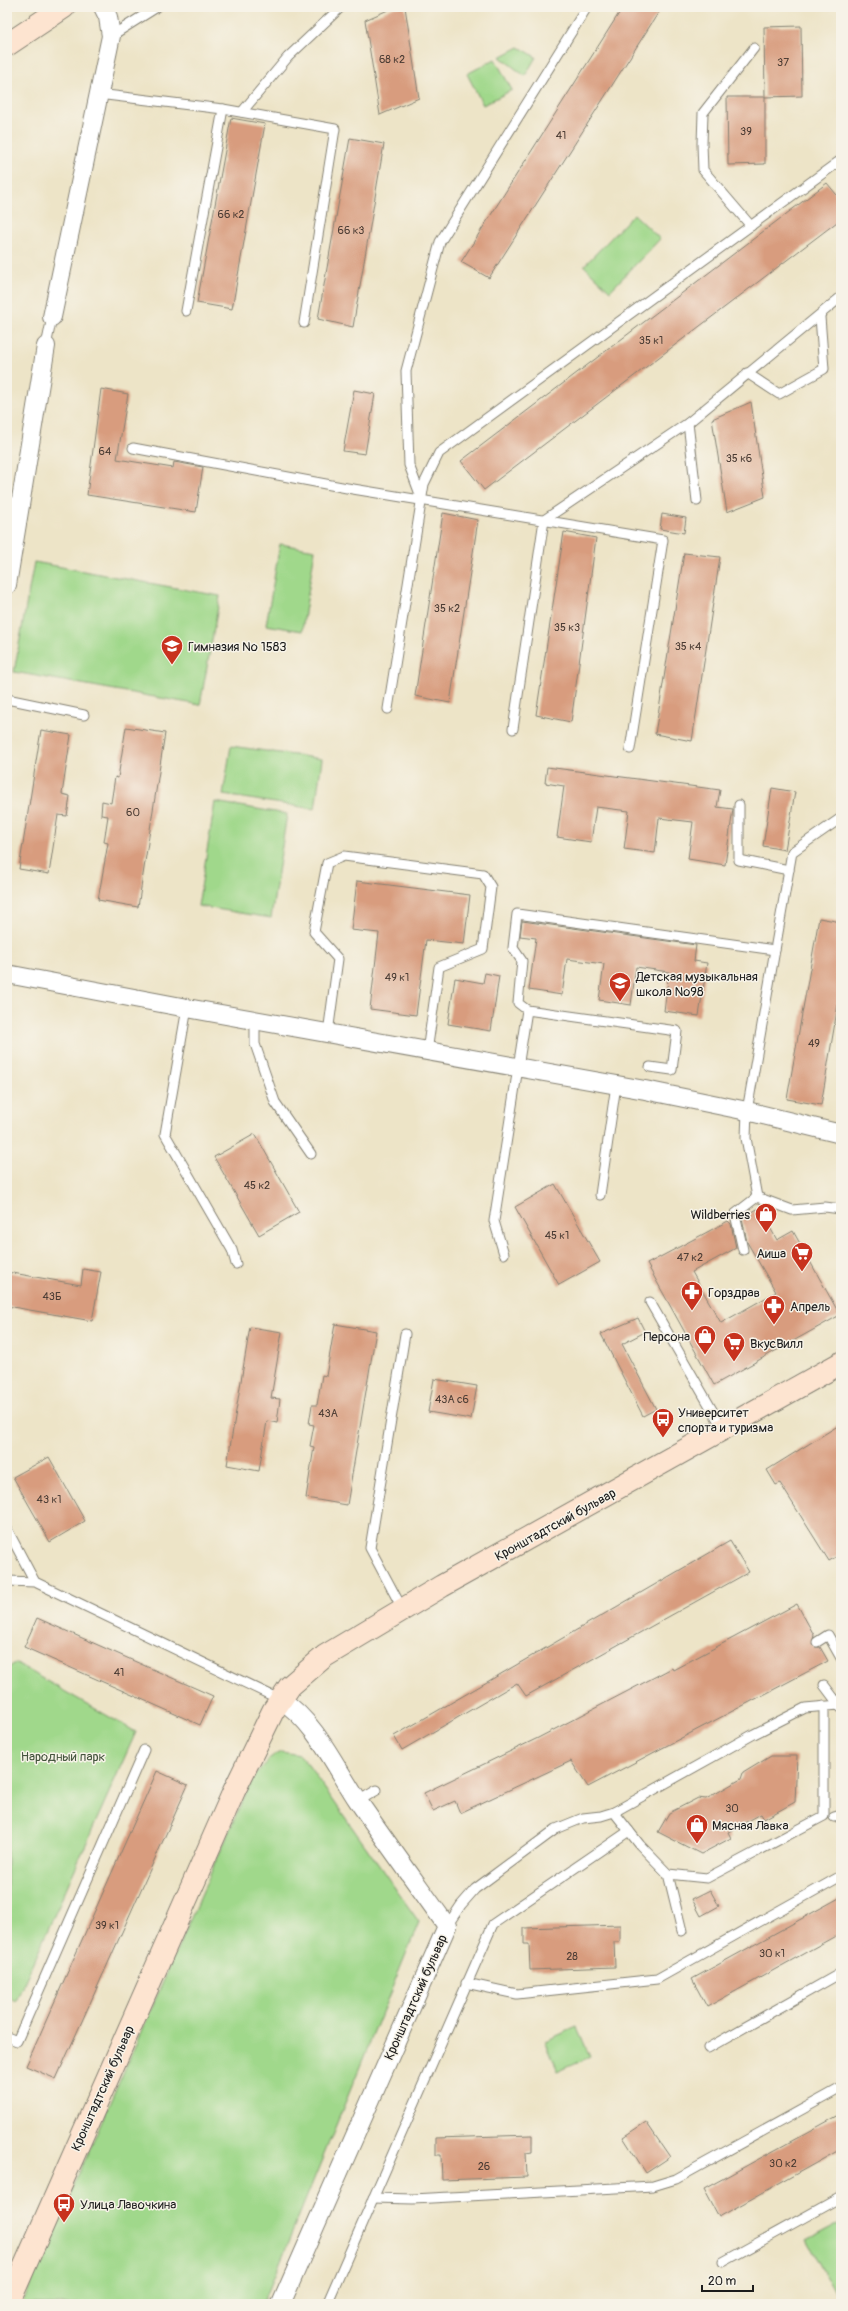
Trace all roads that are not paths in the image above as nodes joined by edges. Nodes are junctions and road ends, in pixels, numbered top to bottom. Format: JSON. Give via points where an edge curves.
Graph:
{"nodes":[{"id":1,"x":64,"y":7,"type":"edge"},
{"id":2,"x":102,"y":7,"type":"edge"},
{"id":3,"x":157,"y":7,"type":"edge"},
{"id":4,"x":341,"y":7,"type":"edge"},
{"id":5,"x":587,"y":7,"type":"edge"},
{"id":6,"x":111,"y":36,"type":"junction"},
{"id":7,"x":7,"y":45,"type":"edge"},
{"id":8,"x":754,"y":48,"type":"dead end"},
{"id":9,"x":98,"y":94,"type":"junction"},
{"id":10,"x":223,"y":109,"type":"junction"},
{"id":11,"x":242,"y":112,"type":"junction"},
{"id":12,"x":841,"y":160,"type":"edge"},
{"id":13,"x":751,"y":226,"type":"junction"},
{"id":14,"x":841,"y":298,"type":"edge"},
{"id":15,"x":186,"y":311,"type":"dead end"},
{"id":16,"x":52,"y":317,"type":"joint"},
{"id":17,"x":820,"y":317,"type":"junction"},
{"id":18,"x":304,"y":323,"type":"dead end"},
{"id":19,"x":46,"y":346,"type":"joint"},
{"id":20,"x":747,"y":373,"type":"junction"},
{"id":21,"x":688,"y":423,"type":"junction"},
{"id":22,"x":133,"y":448,"type":"dead end"},
{"id":23,"x":422,"y":499,"type":"junction"},
{"id":24,"x":697,"y":501,"type":"dead end"},
{"id":25,"x":544,"y":520,"type":"junction"},
{"id":26,"x":7,"y":585,"type":"edge"},
{"id":27,"x":7,"y":699,"type":"edge"},
{"id":28,"x":388,"y":709,"type":"dead end"},
{"id":29,"x":84,"y":715,"type":"dead end"},
{"id":30,"x":513,"y":729,"type":"dead end"},
{"id":31,"x":630,"y":749,"type":"dead end"},
{"id":32,"x":738,"y":805,"type":"dead end"},
{"id":33,"x":841,"y":818,"type":"edge"},
{"id":34,"x":789,"y":870,"type":"junction"},
{"id":35,"x":775,"y":950,"type":"junction"},
{"id":36,"x":7,"y":974,"type":"edge"},
{"id":37,"x":187,"y":1008,"type":"junction"},
{"id":38,"x":527,"y":1010,"type":"junction"},
{"id":39,"x":254,"y":1021,"type":"junction"},
{"id":40,"x":328,"y":1034,"type":"junction"},
{"id":41,"x":427,"y":1052,"type":"junction"},
{"id":42,"x":518,"y":1067,"type":"junction"},
{"id":43,"x":650,"y":1067,"type":"dead end"},
{"id":44,"x":616,"y":1085,"type":"junction"},
{"id":45,"x":747,"y":1111,"type":"junction"},
{"id":46,"x":841,"y":1134,"type":"edge"},
{"id":47,"x":311,"y":1154,"type":"dead end"},
{"id":48,"x":600,"y":1195,"type":"dead end"},
{"id":49,"x":757,"y":1197,"type":"junction"},
{"id":50,"x":841,"y":1209,"type":"edge"},
{"id":51,"x":743,"y":1250,"type":"dead end"},
{"id":52,"x":504,"y":1254,"type":"dead end"},
{"id":53,"x":236,"y":1264,"type":"dead end"},
{"id":54,"x":650,"y":1302,"type":"dead end"},
{"id":55,"x":405,"y":1334,"type":"dead end"},
{"id":56,"x":840,"y":1366,"type":"edge"},
{"id":57,"x":723,"y":1430,"type":"junction"},
{"id":58,"x":7,"y":1529,"type":"edge"},
{"id":59,"x":7,"y":1582,"type":"edge"},
{"id":60,"x":35,"y":1582,"type":"junction"},
{"id":61,"x":403,"y":1610,"type":"junction"},
{"id":62,"x":817,"y":1642,"type":"dead end"},
{"id":63,"x":841,"y":1658,"type":"edge"},
{"id":64,"x":824,"y":1685,"type":"dead end"},
{"id":65,"x":281,"y":1700,"type":"junction"},
{"id":66,"x":841,"y":1704,"type":"edge"},
{"id":67,"x":824,"y":1706,"type":"junction"},
{"id":68,"x":144,"y":1750,"type":"dead end"},
{"id":69,"x":376,"y":1790,"type":"dead end"},
{"id":70,"x":358,"y":1801,"type":"junction"},
{"id":71,"x":614,"y":1812,"type":"junction"},
{"id":72,"x":630,"y":1831,"type":"junction"},
{"id":73,"x":668,"y":1874,"type":"junction"},
{"id":74,"x":841,"y":1876,"type":"edge"},
{"id":75,"x":447,"y":1926,"type":"junction"},
{"id":76,"x":682,"y":1931,"type":"dead end"},
{"id":77,"x":841,"y":1973,"type":"edge"},
{"id":78,"x":466,"y":1983,"type":"junction"},
{"id":79,"x":7,"y":2037,"type":"edge"},
{"id":80,"x":708,"y":2048,"type":"dead end"},
{"id":81,"x":841,"y":2088,"type":"edge"},
{"id":82,"x":841,"y":2197,"type":"edge"},
{"id":83,"x":373,"y":2198,"type":"junction"},
{"id":84,"x":723,"y":2262,"type":"dead end"},
{"id":85,"x":10,"y":2292,"type":"edge"},
{"id":86,"x":281,"y":2304,"type":"edge"},
{"id":87,"x":327,"y":2304,"type":"edge"}],
"edges":[{"from":1,"to":7,"type":"main road"},
{"from":2,"to":6,"type":"street","via":[[108,16]]},
{"from":3,"to":6,"type":"lane"},
{"from":4,"to":11,"type":"lane","via":[[288,57]]},
{"from":5,"to":23,"type":"lane","via":[[440,242],[406,371],[409,466]]},
{"from":6,"to":9,"type":"street"},
{"from":8,"to":13,"type":"lane","via":[[703,113],[702,144],[703,170]]},
{"from":9,"to":10,"type":"lane"},
{"from":9,"to":16,"type":"street"},
{"from":10,"to":11,"type":"lane"},
{"from":10,"to":15,"type":"lane"},
{"from":11,"to":18,"type":"lane","via":[[335,129]]},
{"from":12,"to":13,"type":"lane"},
{"from":13,"to":23,"type":"lane","via":[[439,453],[424,484]]},
{"from":14,"to":17,"type":"lane"},
{"from":16,"to":19,"type":"lane"},
{"from":17,"to":20,"type":"lane"},
{"from":17,"to":20,"type":"lane","via":[[824,369],[779,394]]},
{"from":19,"to":26,"type":"street"},
{"from":20,"to":21,"type":"lane"},
{"from":21,"to":24,"type":"lane"},
{"from":21,"to":25,"type":"lane"},
{"from":22,"to":23,"type":"lane","via":[[353,489]]},
{"from":23,"to":25,"type":"lane"},
{"from":23,"to":28,"type":"lane"},
{"from":25,"to":30,"type":"lane"},
{"from":25,"to":31,"type":"lane","via":[[663,540]]},
{"from":27,"to":29,"type":"lane"},
{"from":32,"to":34,"type":"lane","via":[[740,860]]},
{"from":33,"to":34,"type":"lane","via":[[792,852]]},
{"from":34,"to":35,"type":"lane"},
{"from":35,"to":38,"type":"lane","via":[[517,914],[513,948],[522,961],[518,1003]]},
{"from":35,"to":45,"type":"lane"},
{"from":36,"to":37,"type":"street"},
{"from":37,"to":39,"type":"street"},
{"from":37,"to":53,"type":"lane","via":[[165,1134],[232,1250]]},
{"from":38,"to":42,"type":"lane"},
{"from":38,"to":43,"type":"lane","via":[[677,1031],[672,1070]]},
{"from":39,"to":40,"type":"street"},
{"from":39,"to":47,"type":"lane","via":[[255,1044],[275,1102]]},
{"from":40,"to":41,"type":"street"},
{"from":40,"to":41,"type":"lane","via":[[338,959],[314,932],[327,863],[344,856],[483,874],[491,887],[483,949],[439,967]]},
{"from":41,"to":42,"type":"street"},
{"from":42,"to":44,"type":"street"},
{"from":42,"to":52,"type":"lane","via":[[494,1221]]},
{"from":44,"to":45,"type":"street"},
{"from":44,"to":48,"type":"lane"},
{"from":45,"to":46,"type":"street"},
{"from":45,"to":49,"type":"lane","via":[[746,1138]]},
{"from":49,"to":50,"type":"lane","via":[[792,1210],[825,1207]]},
{"from":49,"to":51,"type":"lane","via":[[735,1214]]},
{"from":54,"to":57,"type":"lane"},
{"from":55,"to":61,"type":"lane","via":[[370,1548]]},
{"from":56,"to":57,"type":"main road","name":"Кронштадтский бульвар"},
{"from":57,"to":61,"type":"main road","name":"Кронштадтский бульвар"},
{"from":58,"to":60,"type":"lane"},
{"from":59,"to":60,"type":"lane"},
{"from":60,"to":65,"type":"lane"},
{"from":61,"to":65,"type":"main road","name":"Кронштадтский бульвар","via":[[325,1656],[290,1686]]},
{"from":62,"to":63,"type":"lane","via":[[828,1635]]},
{"from":64,"to":66,"type":"lane"},
{"from":65,"to":70,"type":"street","name":"Кронштадтский бульвар","via":[[295,1708],[308,1725]]},
{"from":65,"to":85,"type":"main road","name":"Кронштадтский бульвар","via":[[257,1742],[234,1791]]},
{"from":66,"to":67,"type":"lane"},
{"from":67,"to":71,"type":"lane","via":[[805,1708]]},
{"from":67,"to":73,"type":"lane","via":[[824,1816],[707,1878]]},
{"from":68,"to":79,"type":"lane","via":[[17,2041]]},
{"from":69,"to":70,"type":"lane"},
{"from":70,"to":75,"type":"street","name":"Кронштадтский бульвар"},
{"from":71,"to":72,"type":"lane"},
{"from":71,"to":75,"type":"lane","via":[[583,1818],[556,1829],[475,1888]]},
{"from":72,"to":73,"type":"lane"},
{"from":72,"to":78,"type":"lane","via":[[493,1924]]},
{"from":73,"to":76,"type":"lane"},
{"from":74,"to":78,"type":"lane","via":[[657,1979],[517,1994]]},
{"from":75,"to":86,"type":"street","name":"Кронштадтский бульвар"},
{"from":77,"to":80,"type":"lane"},
{"from":78,"to":83,"type":"lane"},
{"from":81,"to":83,"type":"lane","via":[[676,2179],[653,2186],[413,2199]]},
{"from":82,"to":84,"type":"lane"},
{"from":83,"to":87,"type":"lane"}]}
